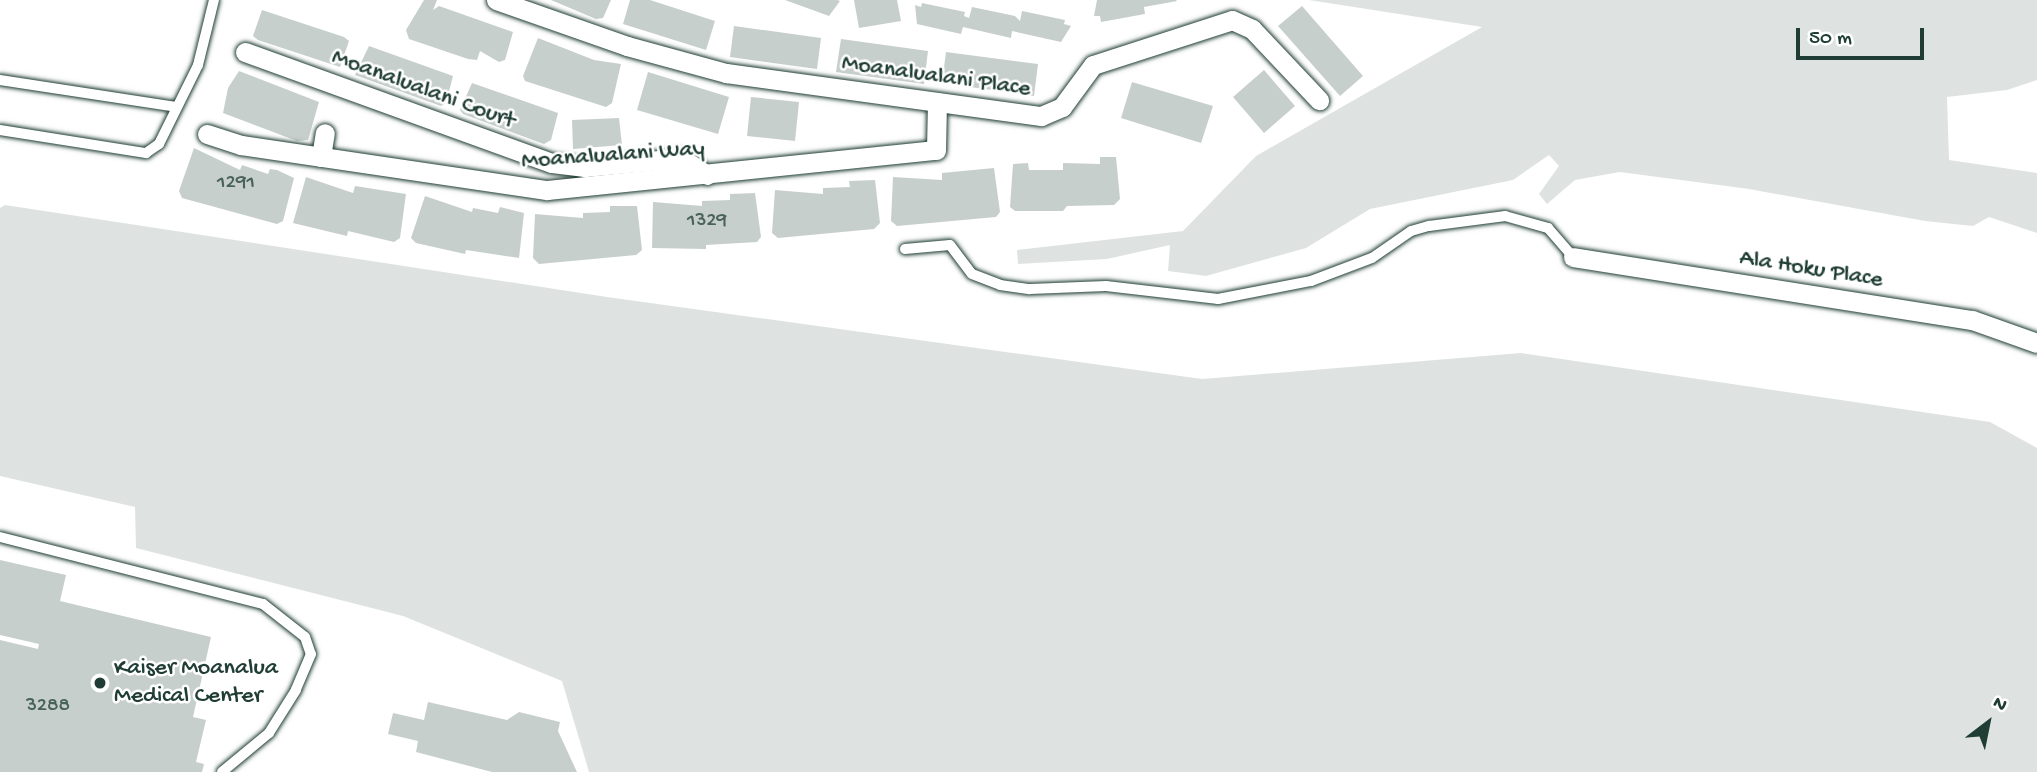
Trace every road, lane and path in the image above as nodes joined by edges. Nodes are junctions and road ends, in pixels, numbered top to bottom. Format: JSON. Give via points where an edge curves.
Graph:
{"nodes":[{"id":1,"x":214,"y":0,"type":"edge"},
{"id":2,"x":496,"y":0,"type":"edge"},
{"id":3,"x":244,"y":52,"type":"dead end"},
{"id":4,"x":0,"y":80,"type":"edge"},
{"id":5,"x":1319,"y":100,"type":"dead end"},
{"id":6,"x":937,"y":102,"type":"junction"},
{"id":7,"x":176,"y":107,"type":"junction"},
{"id":8,"x":0,"y":130,"type":"edge"},
{"id":9,"x":325,"y":133,"type":"dead end"},
{"id":10,"x":207,"y":134,"type":"dead end"},
{"id":11,"x":321,"y":157,"type":"junction"},
{"id":12,"x":707,"y":174,"type":"junction"},
{"id":13,"x":905,"y":249,"type":"dead end"},
{"id":14,"x":1573,"y":257,"type":"joint"},
{"id":15,"x":2037,"y":343,"type":"edge"},
{"id":16,"x":0,"y":537,"type":"edge"},
{"id":17,"x":222,"y":772,"type":"edge"}],
"edges":[{"from":1,"to":7,"type":"lane","via":[[198,65]]},
{"from":2,"to":6,"type":"street","name":"Moanalualani Place","via":[[535,17],[696,67]]},
{"from":3,"to":12,"type":"street","name":"Moanalualani Court","via":[[552,163],[585,167],[681,158]]},
{"from":4,"to":7,"type":"lane"},
{"from":5,"to":6,"type":"street","name":"Moanalualani Place","via":[[1252,29],[1232,20],[1093,65],[1062,107],[1041,116]]},
{"from":6,"to":12,"type":"street","name":"Moanalualani Way","via":[[936,150]]},
{"from":7,"to":8,"type":"lane","via":[[159,144],[146,153]]},
{"from":9,"to":11,"type":"street"},
{"from":10,"to":11,"type":"street","name":"Moanalualani Way","via":[[241,145]]},
{"from":11,"to":12,"type":"street","name":"Moanalualani Way","via":[[530,190]]},
{"from":13,"to":14,"type":"lane","via":[[950,245],[972,274],[1000,285],[1043,290],[1056,285],[1106,286],[1218,299],[1311,281],[1372,258],[1411,231],[1506,216],[1548,229]]},
{"from":14,"to":15,"type":"street","name":"Ala Hoku Place","via":[[1972,320]]},
{"from":16,"to":17,"type":"lane","via":[[263,604],[305,637],[311,654],[296,690],[269,733]]}]}
